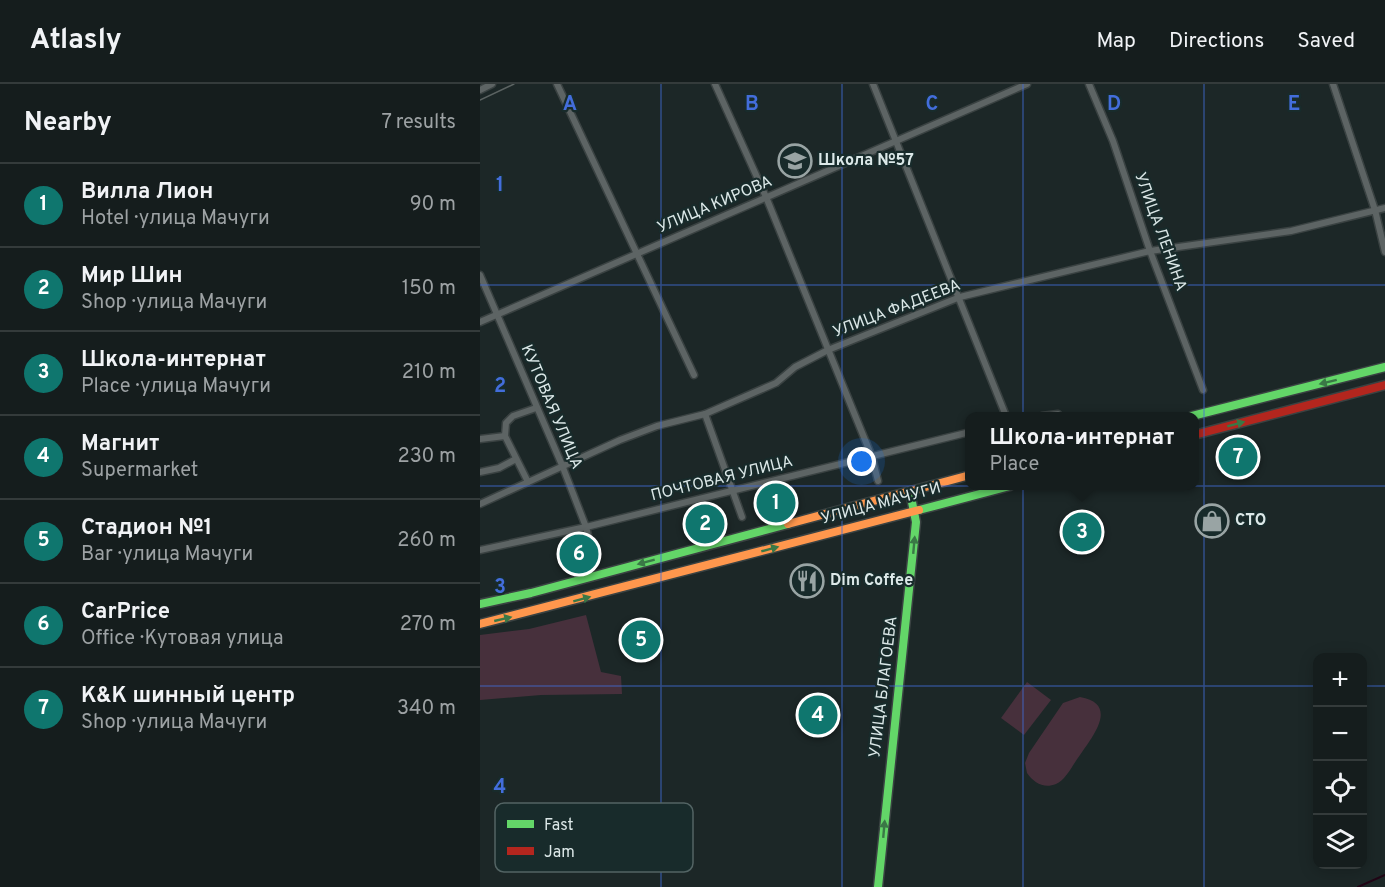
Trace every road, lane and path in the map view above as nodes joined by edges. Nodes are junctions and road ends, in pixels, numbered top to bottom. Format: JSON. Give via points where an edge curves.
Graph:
{"nodes":[{"id":1,"x":492,"y":84,"type":"edge"},
{"id":2,"x":557,"y":84,"type":"edge"},
{"id":3,"x":715,"y":84,"type":"edge"},
{"id":4,"x":873,"y":84,"type":"edge"},
{"id":5,"x":1027,"y":84,"type":"edge"},
{"id":6,"x":1089,"y":84,"type":"edge"},
{"id":7,"x":1333,"y":84,"type":"edge"},
{"id":8,"x":480,"y":90,"type":"edge"},
{"id":9,"x":897,"y":141,"type":"junction"},
{"id":10,"x":766,"y":197,"type":"junction"},
{"id":11,"x":1385,"y":208,"type":"edge"},
{"id":12,"x":1375,"y":210,"type":"junction"},
{"id":13,"x":1150,"y":251,"type":"junction"},
{"id":14,"x":1385,"y":252,"type":"edge"},
{"id":15,"x":636,"y":253,"type":"junction"},
{"id":16,"x":480,"y":275,"type":"edge"},
{"id":17,"x":960,"y":297,"type":"junction"},
{"id":18,"x":498,"y":314,"type":"junction"},
{"id":19,"x":480,"y":322,"type":"edge"},
{"id":20,"x":828,"y":350,"type":"junction"},
{"id":21,"x":1385,"y":367,"type":"edge"},
{"id":22,"x":694,"y":375,"type":"dead end"},
{"id":23,"x":1385,"y":385,"type":"edge"},
{"id":24,"x":1203,"y":390,"type":"dead end"},
{"id":25,"x":536,"y":408,"type":"junction"},
{"id":26,"x":1004,"y":412,"type":"edge"},
{"id":27,"x":705,"y":414,"type":"junction"},
{"id":28,"x":1199,"y":415,"type":"edge"},
{"id":29,"x":965,"y":433,"type":"edge"},
{"id":30,"x":1199,"y":434,"type":"edge"},
{"id":31,"x":505,"y":436,"type":"junction"},
{"id":32,"x":480,"y":439,"type":"edge"},
{"id":33,"x":872,"y":457,"type":"junction"},
{"id":34,"x":516,"y":459,"type":"junction"},
{"id":35,"x":562,"y":465,"type":"junction"},
{"id":36,"x":480,"y":472,"type":"edge"},
{"id":37,"x":965,"y":477,"type":"edge"},
{"id":38,"x":878,"y":481,"type":"dead end"},
{"id":39,"x":528,"y":482,"type":"junction"},
{"id":40,"x":734,"y":489,"type":"junction"},
{"id":41,"x":995,"y":490,"type":"edge"},
{"id":42,"x":910,"y":492,"type":"junction"},
{"id":43,"x":480,"y":504,"type":"edge"},
{"id":44,"x":915,"y":511,"type":"junction"},
{"id":45,"x":742,"y":517,"type":"dead end"},
{"id":46,"x":586,"y":527,"type":"junction"},
{"id":47,"x":480,"y":550,"type":"edge"},
{"id":48,"x":592,"y":552,"type":"dead end"},
{"id":49,"x":480,"y":604,"type":"edge"},
{"id":50,"x":480,"y":624,"type":"edge"},
{"id":51,"x":878,"y":887,"type":"edge"}],
"edges":[{"from":1,"to":8,"type":"street"},
{"from":2,"to":15,"type":"street"},
{"from":3,"to":10,"type":"street"},
{"from":4,"to":9,"type":"street"},
{"from":5,"to":9,"type":"street","name":"УЛИЦА КИРОВА"},
{"from":6,"to":13,"type":"street","name":"УЛИЦА ЛЕНИНА"},
{"from":7,"to":12,"type":"street"},
{"from":9,"to":10,"type":"street","name":"УЛИЦА КИРОВА"},
{"from":9,"to":17,"type":"street"},
{"from":10,"to":15,"type":"street","name":"УЛИЦА КИРОВА"},
{"from":10,"to":20,"type":"street"},
{"from":11,"to":12,"type":"street","name":"УЛИЦА ФАДЕЕВА"},
{"from":12,"to":13,"type":"street","name":"УЛИЦА ФАДЕЕВА","via":[[1291,231]]},
{"from":12,"to":14,"type":"street"},
{"from":13,"to":17,"type":"street","name":"УЛИЦА ФАДЕЕВА"},
{"from":13,"to":24,"type":"street","name":"УЛИЦА ЛЕНИНА"},
{"from":15,"to":18,"type":"street","name":"УЛИЦА КИРОВА"},
{"from":15,"to":22,"type":"street"},
{"from":16,"to":18,"type":"street","name":"КУТОВАЯ УЛИЦА"},
{"from":17,"to":20,"type":"street","name":"УЛИЦА ФАДЕЕВА"},
{"from":17,"to":26,"type":"street"},
{"from":18,"to":19,"type":"street","name":"УЛИЦА КИРОВА"},
{"from":18,"to":25,"type":"street","name":"КУТОВАЯ УЛИЦА"},
{"from":20,"to":27,"type":"street","name":"УЛИЦА ФАДЕЕВА","via":[[795,367],[776,383]]},
{"from":20,"to":33,"type":"street"},
{"from":21,"to":28,"type":"main road","one_way":true},
{"from":30,"to":23,"type":"main road","one_way":true},
{"from":25,"to":31,"type":"street","via":[[513,416],[506,423]]},
{"from":25,"to":35,"type":"street","name":"КУТОВАЯ УЛИЦА"},
{"from":27,"to":35,"type":"street","name":"УЛИЦА ФАДЕЕВА","via":[[657,426]]},
{"from":27,"to":40,"type":"street"},
{"from":29,"to":33,"type":"street","name":"ПОЧТОВАЯ УЛИЦА"},
{"from":31,"to":32,"type":"street"},
{"from":31,"to":34,"type":"street"},
{"from":33,"to":38,"type":"street"},
{"from":33,"to":40,"type":"street","name":"ПОЧТОВАЯ УЛИЦА"},
{"from":34,"to":36,"type":"street"},
{"from":34,"to":39,"type":"street"},
{"from":35,"to":39,"type":"street","name":"УЛИЦА ФАДЕЕВА"},
{"from":35,"to":46,"type":"street","name":"КУТОВАЯ УЛИЦА"},
{"from":37,"to":42,"type":"main road","name":"УЛИЦА МАЧУГИ"},
{"from":39,"to":43,"type":"street","name":"УЛИЦА ФАДЕЕВА"},
{"from":40,"to":45,"type":"street"},
{"from":40,"to":46,"type":"street","name":"ПОЧТОВАЯ УЛИЦА"},
{"from":41,"to":44,"type":"main road","name":"УЛИЦА МАЧУГИ"},
{"from":42,"to":44,"type":"main road","name":"УЛИЦА БЛАГОЕВА"},
{"from":42,"to":49,"type":"main road","name":"УЛИЦА МАЧУГИ","one_way":true},
{"from":50,"to":44,"type":"main road","name":"УЛИЦА МАЧУГИ","one_way":true},
{"from":51,"to":44,"type":"main road","name":"УЛИЦА БЛАГОЕВА","one_way":true,"via":[[902,674]]},
{"from":46,"to":47,"type":"street","name":"ПОЧТОВАЯ УЛИЦА"},
{"from":46,"to":48,"type":"street","name":"КУТОВАЯ УЛИЦА"}]}
